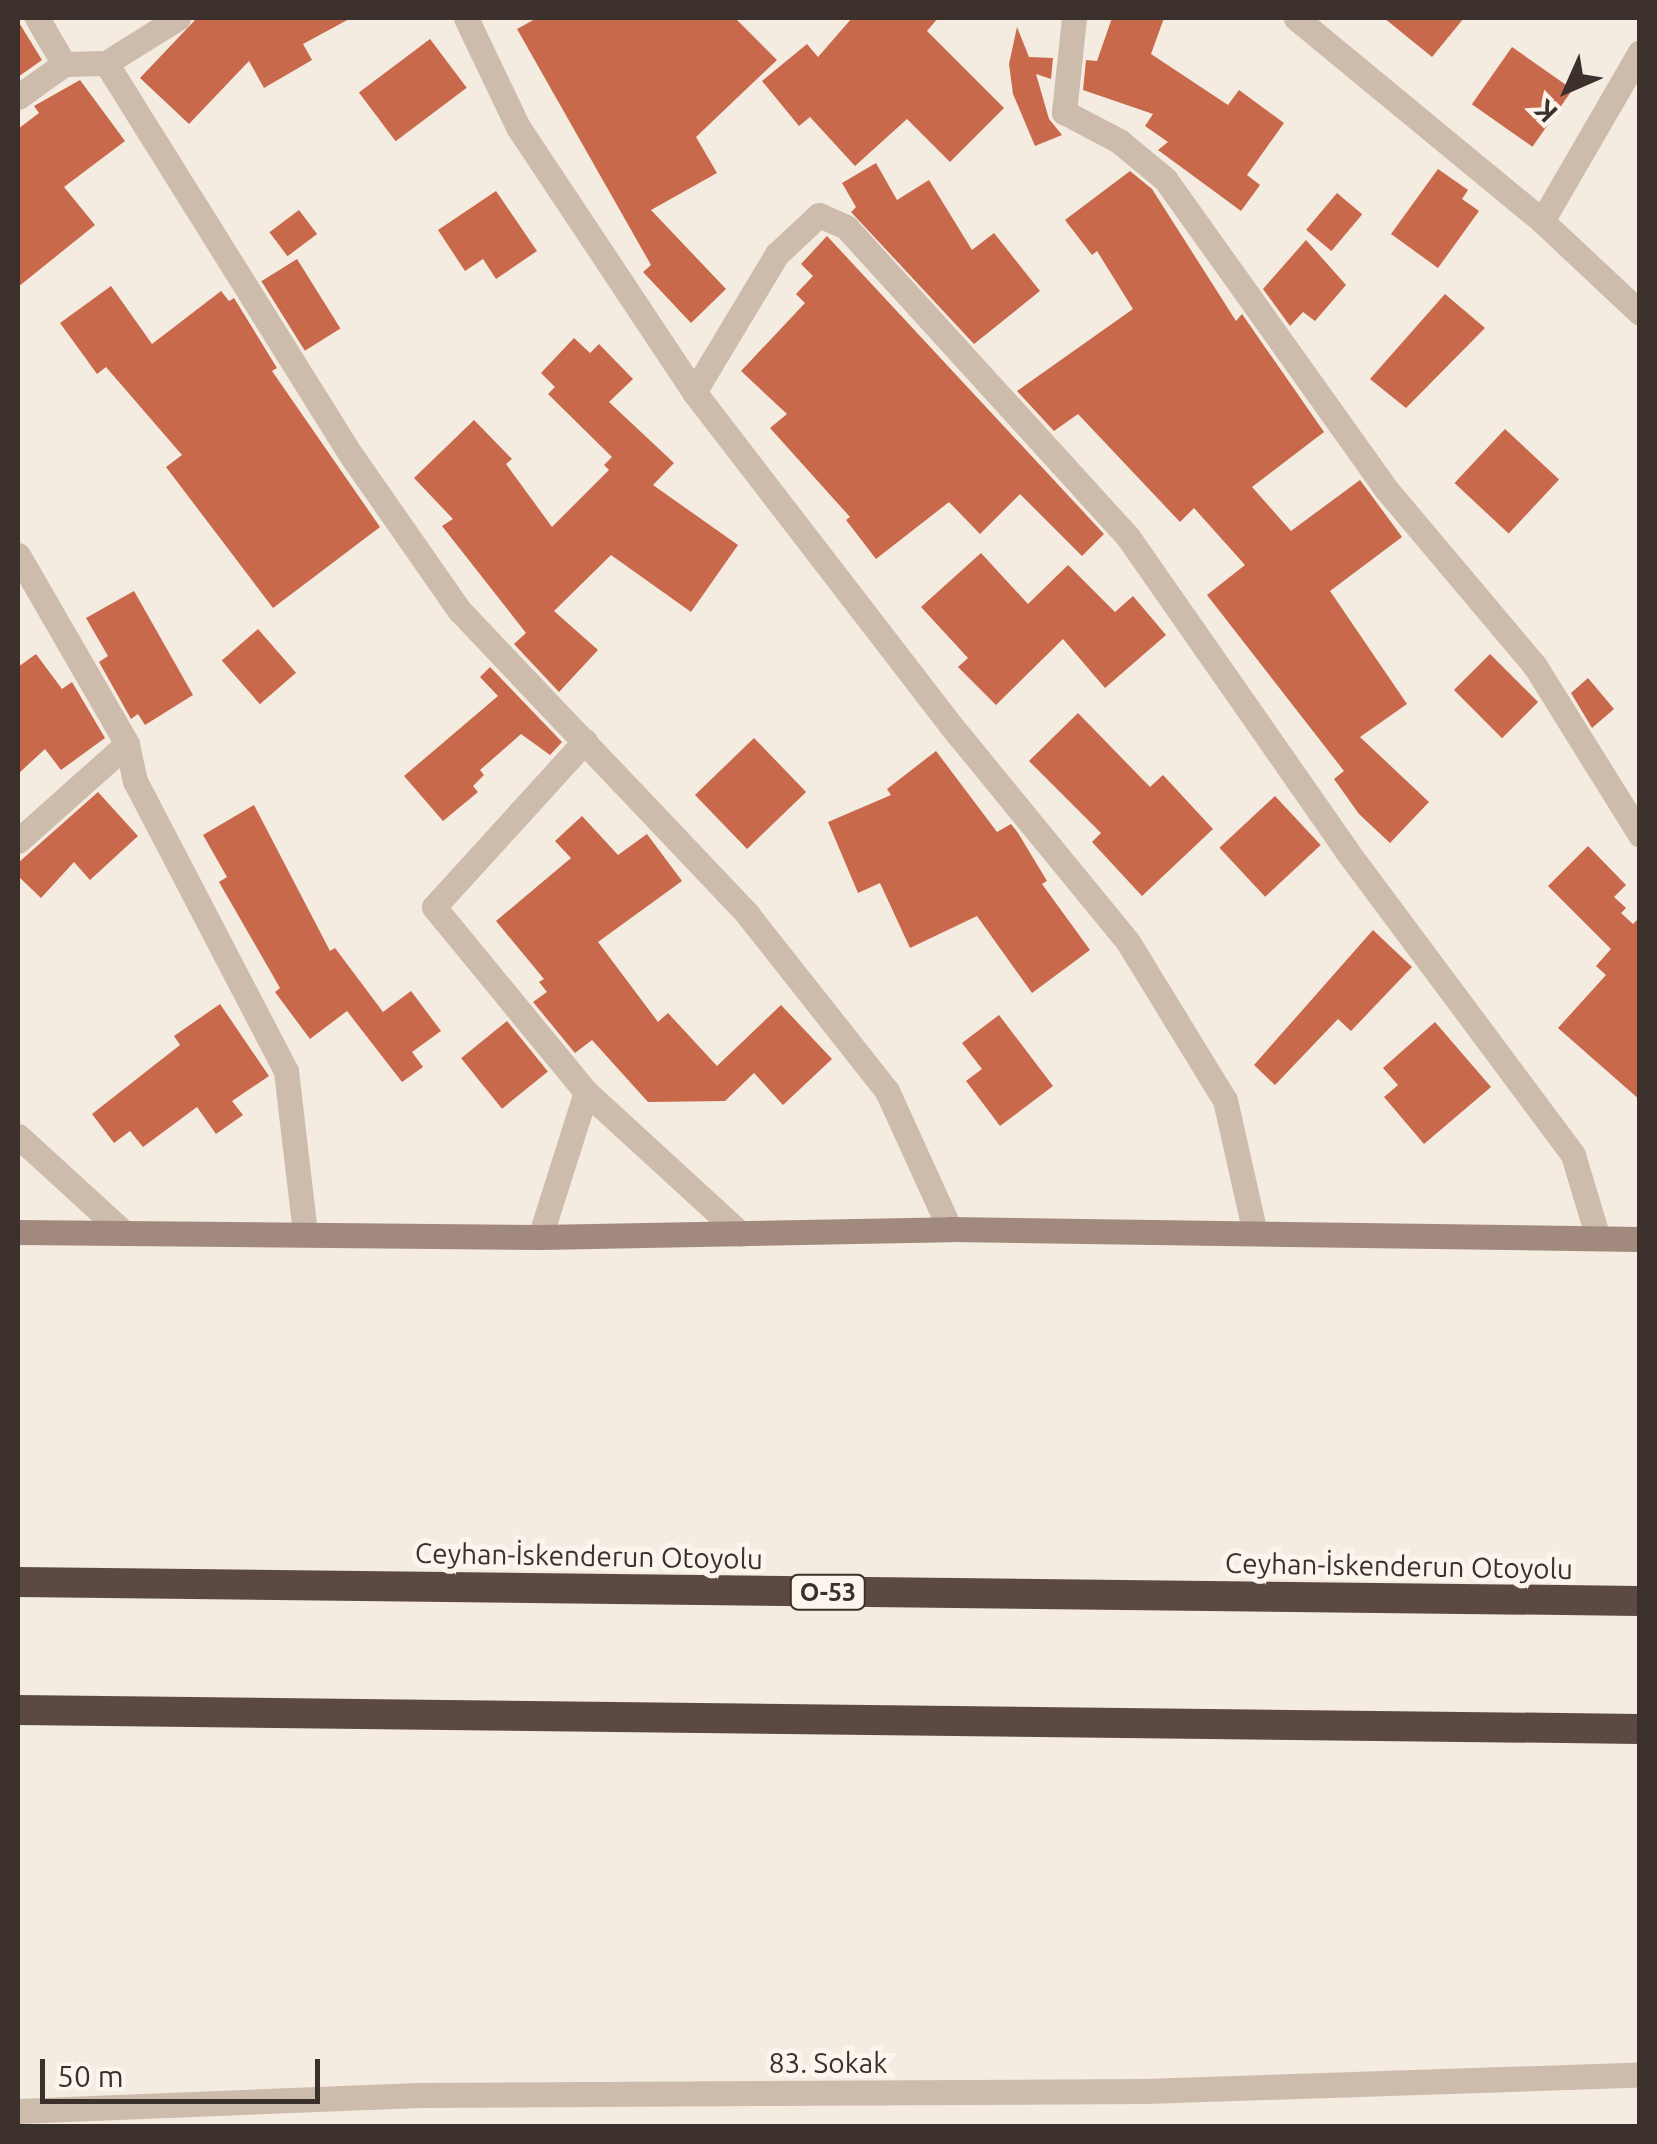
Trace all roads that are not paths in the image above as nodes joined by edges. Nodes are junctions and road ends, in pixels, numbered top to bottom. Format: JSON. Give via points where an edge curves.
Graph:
{"nodes":[{"id":1,"x":37,"y":18,"type":"edge"},
{"id":2,"x":178,"y":18,"type":"edge"},
{"id":3,"x":466,"y":18,"type":"edge"},
{"id":4,"x":1074,"y":18,"type":"edge"},
{"id":5,"x":1296,"y":18,"type":"edge"},
{"id":6,"x":1323,"y":26,"type":"edge"},
{"id":7,"x":1640,"y":52,"type":"edge"},
{"id":8,"x":64,"y":64,"type":"junction"},
{"id":9,"x":106,"y":64,"type":"junction"},
{"id":10,"x":18,"y":97,"type":"edge"},
{"id":11,"x":1542,"y":222,"type":"junction"},
{"id":12,"x":1640,"y":314,"type":"edge"},
{"id":13,"x":694,"y":392,"type":"junction"},
{"id":14,"x":18,"y":555,"type":"edge"},
{"id":15,"x":585,"y":741,"type":"junction"},
{"id":16,"x":128,"y":744,"type":"junction"},
{"id":17,"x":1640,"y":835,"type":"edge"},
{"id":18,"x":18,"y":841,"type":"edge"},
{"id":19,"x":586,"y":1092,"type":"junction"},
{"id":20,"x":18,"y":1136,"type":"edge"},
{"id":21,"x":950,"y":1229,"type":"junction"},
{"id":22,"x":18,"y":1232,"type":"edge"},
{"id":23,"x":122,"y":1232,"type":"junction"},
{"id":24,"x":305,"y":1233,"type":"junction"},
{"id":25,"x":1255,"y":1233,"type":"junction"},
{"id":26,"x":741,"y":1234,"type":"junction"},
{"id":27,"x":540,"y":1237,"type":"junction"},
{"id":28,"x":1598,"y":1238,"type":"junction"},
{"id":29,"x":1640,"y":1239,"type":"edge"},
{"id":30,"x":18,"y":1582,"type":"edge"},
{"id":31,"x":1640,"y":1601,"type":"edge"},
{"id":32,"x":18,"y":1710,"type":"edge"},
{"id":33,"x":1640,"y":1729,"type":"edge"},
{"id":34,"x":1640,"y":2075,"type":"edge"},
{"id":35,"x":18,"y":2111,"type":"edge"},
{"id":36,"x":95,"y":2120,"type":"edge"}],
"edges":[{"from":1,"to":8,"type":"street"},
{"from":2,"to":9,"type":"street"},
{"from":3,"to":13,"type":"street","via":[[518,127]]},
{"from":4,"to":17,"type":"street","via":[[1064,112],[1119,141],[1165,179],[1386,489],[1535,666]]},
{"from":5,"to":6,"type":"street"},
{"from":6,"to":11,"type":"street"},
{"from":7,"to":11,"type":"street"},
{"from":8,"to":9,"type":"street"},
{"from":8,"to":10,"type":"street"},
{"from":9,"to":15,"type":"street","via":[[351,455],[449,596]]},
{"from":11,"to":12,"type":"street"},
{"from":13,"to":25,"type":"street","via":[[956,733],[1128,942],[1224,1100]]},
{"from":13,"to":28,"type":"street","via":[[777,254],[819,215],[846,228],[1128,537],[1346,850],[1572,1155]]},
{"from":14,"to":16,"type":"street"},
{"from":15,"to":19,"type":"street","via":[[434,908]]},
{"from":15,"to":21,"type":"street","via":[[748,915],[887,1091]]},
{"from":16,"to":18,"type":"street"},
{"from":16,"to":24,"type":"street","via":[[135,781],[286,1071]]},
{"from":19,"to":26,"type":"street"},
{"from":19,"to":27,"type":"street"},
{"from":20,"to":23,"type":"street"},
{"from":21,"to":25,"type":"street"},
{"from":21,"to":26,"type":"street"},
{"from":22,"to":23,"type":"street"},
{"from":23,"to":24,"type":"street"},
{"from":24,"to":27,"type":"street"},
{"from":25,"to":28,"type":"street"},
{"from":26,"to":27,"type":"street"},
{"from":28,"to":29,"type":"street"},
{"from":30,"to":31,"type":"highway","name":"Ceyhan-İskenderun Otoyolu","number":"O-53"},
{"from":32,"to":33,"type":"highway"},
{"from":34,"to":36,"type":"street","name":"83. Sokak","via":[[1145,2092],[419,2095]]},
{"from":35,"to":36,"type":"street","name":"83. Sokak"}]}
